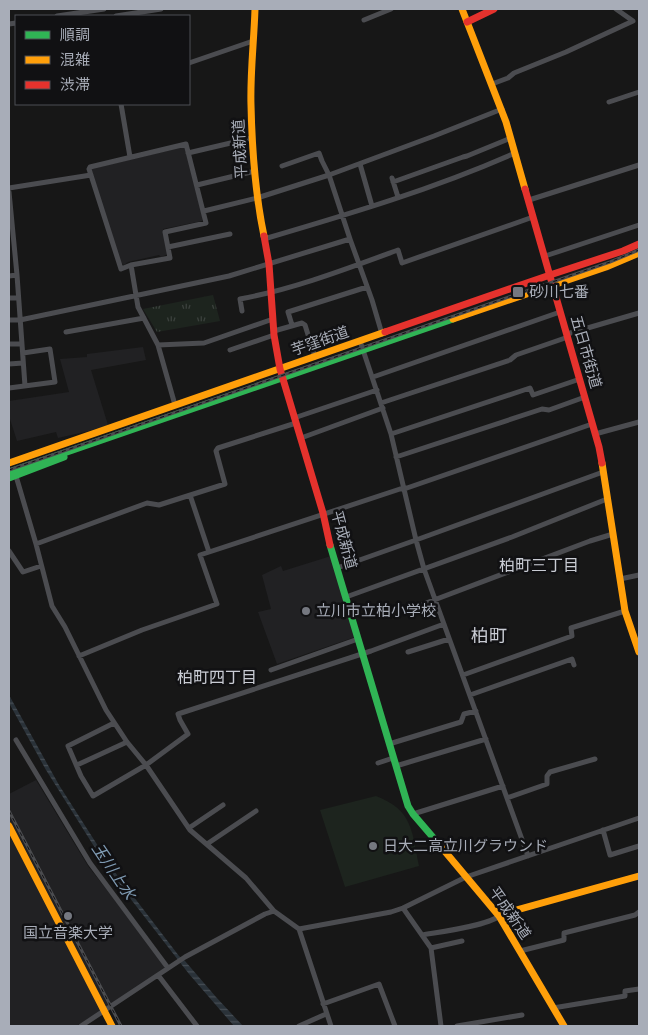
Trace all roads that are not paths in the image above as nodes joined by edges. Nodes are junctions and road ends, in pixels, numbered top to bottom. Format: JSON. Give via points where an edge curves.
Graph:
{"nodes":[{"id":1,"x":104,"y":9,"type":"edge"},
{"id":2,"x":161,"y":9,"type":"edge"},
{"id":3,"x":255,"y":9,"type":"edge"},
{"id":4,"x":390,"y":9,"type":"edge"},
{"id":5,"x":462,"y":9,"type":"edge"},
{"id":6,"x":494,"y":9,"type":"edge"},
{"id":7,"x":616,"y":9,"type":"edge"},
{"id":8,"x":64,"y":15,"type":"edge"},
{"id":9,"x":122,"y":15,"type":"edge"},
{"id":10,"x":364,"y":20,"type":"dead end"},
{"id":11,"x":633,"y":21,"type":"junction"},
{"id":12,"x":467,"y":22,"type":"junction"},
{"id":13,"x":639,"y":24,"type":"edge"},
{"id":14,"x":253,"y":41,"type":"junction"},
{"id":15,"x":190,"y":63,"type":"edge"},
{"id":16,"x":492,"y":84,"type":"junction"},
{"id":17,"x":639,"y":92,"type":"edge"},
{"id":18,"x":609,"y":102,"type":"dead end"},
{"id":19,"x":120,"y":105,"type":"edge"},
{"id":20,"x":502,"y":109,"type":"junction"},
{"id":21,"x":252,"y":138,"type":"junction"},
{"id":22,"x":511,"y":138,"type":"junction"},
{"id":23,"x":188,"y":153,"type":"junction"},
{"id":24,"x":515,"y":153,"type":"junction"},
{"id":25,"x":130,"y":157,"type":"junction"},
{"id":26,"x":360,"y":164,"type":"junction"},
{"id":27,"x":639,"y":165,"type":"edge"},
{"id":28,"x":282,"y":166,"type":"dead end"},
{"id":29,"x":254,"y":171,"type":"junction"},
{"id":30,"x":91,"y":175,"type":"junction"},
{"id":31,"x":330,"y":175,"type":"junction"},
{"id":32,"x":197,"y":184,"type":"junction"},
{"id":33,"x":9,"y":188,"type":"edge"},
{"id":34,"x":9,"y":192,"type":"edge"},
{"id":35,"x":398,"y":197,"type":"junction"},
{"id":36,"x":257,"y":198,"type":"junction"},
{"id":37,"x":9,"y":200,"type":"edge"},
{"id":38,"x":529,"y":200,"type":"junction"},
{"id":39,"x":372,"y":206,"type":"junction"},
{"id":40,"x":204,"y":211,"type":"junction"},
{"id":41,"x":343,"y":215,"type":"junction"},
{"id":42,"x":533,"y":217,"type":"junction"},
{"id":43,"x":639,"y":225,"type":"edge"},
{"id":44,"x":230,"y":234,"type":"dead end"},
{"id":45,"x":350,"y":239,"type":"junction"},
{"id":46,"x":264,"y":240,"type":"junction"},
{"id":47,"x":639,"y":244,"type":"edge"},
{"id":48,"x":168,"y":247,"type":"junction"},
{"id":49,"x":12,"y":250,"type":"edge"},
{"id":50,"x":639,"y":254,"type":"edge"},
{"id":51,"x":544,"y":256,"type":"junction"},
{"id":52,"x":269,"y":264,"type":"junction"},
{"id":53,"x":359,"y":264,"type":"junction"},
{"id":54,"x":131,"y":265,"type":"junction"},
{"id":55,"x":17,"y":275,"type":"junction"},
{"id":56,"x":9,"y":276,"type":"edge"},
{"id":57,"x":550,"y":276,"type":"junction"},
{"id":58,"x":552,"y":285,"type":"junction"},
{"id":59,"x":367,"y":287,"type":"junction"},
{"id":60,"x":272,"y":293,"type":"junction"},
{"id":61,"x":136,"y":295,"type":"junction"},
{"id":62,"x":9,"y":298,"type":"edge"},
{"id":63,"x":18,"y":298,"type":"junction"},
{"id":64,"x":242,"y":311,"type":"dead end"},
{"id":65,"x":560,"y":312,"type":"junction"},
{"id":66,"x":639,"y":313,"type":"edge"},
{"id":67,"x":144,"y":318,"type":"junction"},
{"id":68,"x":273,"y":318,"type":"junction"},
{"id":69,"x":9,"y":320,"type":"edge"},
{"id":70,"x":20,"y":320,"type":"junction"},
{"id":71,"x":292,"y":325,"type":"junction"},
{"id":72,"x":66,"y":332,"type":"dead end"},
{"id":73,"x":274,"y":333,"type":"junction"},
{"id":74,"x":382,"y":334,"type":"junction"},
{"id":75,"x":567,"y":336,"type":"junction"},
{"id":76,"x":360,"y":341,"type":"junction"},
{"id":77,"x":9,"y":344,"type":"edge"},
{"id":78,"x":22,"y":344,"type":"junction"},
{"id":79,"x":158,"y":345,"type":"junction"},
{"id":80,"x":230,"y":350,"type":"dead end"},
{"id":81,"x":364,"y":350,"type":"junction"},
{"id":82,"x":23,"y":354,"type":"junction"},
{"id":83,"x":315,"y":357,"type":"junction"},
{"id":84,"x":23,"y":363,"type":"junction"},
{"id":85,"x":9,"y":364,"type":"edge"},
{"id":86,"x":280,"y":369,"type":"junction"},
{"id":87,"x":373,"y":377,"type":"junction"},
{"id":88,"x":282,"y":378,"type":"junction"},
{"id":89,"x":580,"y":378,"type":"junction"},
{"id":90,"x":25,"y":386,"type":"junction"},
{"id":91,"x":9,"y":388,"type":"edge"},
{"id":92,"x":377,"y":390,"type":"junction"},
{"id":93,"x":585,"y":397,"type":"junction"},
{"id":94,"x":174,"y":405,"type":"junction"},
{"id":95,"x":382,"y":405,"type":"junction"},
{"id":96,"x":295,"y":421,"type":"junction"},
{"id":97,"x":639,"y":422,"type":"edge"},
{"id":98,"x":592,"y":424,"type":"junction"},
{"id":99,"x":391,"y":434,"type":"junction"},
{"id":100,"x":595,"y":434,"type":"junction"},
{"id":101,"x":89,"y":435,"type":"junction"},
{"id":102,"x":301,"y":438,"type":"junction"},
{"id":103,"x":93,"y":443,"type":"junction"},
{"id":104,"x":396,"y":457,"type":"junction"},
{"id":105,"x":9,"y":458,"type":"edge"},
{"id":106,"x":9,"y":462,"type":"edge"},
{"id":107,"x":9,"y":472,"type":"edge"},
{"id":108,"x":603,"y":472,"type":"junction"},
{"id":109,"x":12,"y":477,"type":"edge"},
{"id":110,"x":404,"y":488,"type":"junction"},
{"id":111,"x":190,"y":495,"type":"junction"},
{"id":112,"x":607,"y":498,"type":"junction"},
{"id":113,"x":323,"y":513,"type":"junction"},
{"id":114,"x":613,"y":534,"type":"junction"},
{"id":115,"x":416,"y":540,"type":"junction"},
{"id":116,"x":36,"y":544,"type":"junction"},
{"id":117,"x":210,"y":552,"type":"junction"},
{"id":118,"x":10,"y":555,"type":"edge"},
{"id":119,"x":41,"y":566,"type":"junction"},
{"id":120,"x":337,"y":568,"type":"junction"},
{"id":121,"x":424,"y":569,"type":"junction"},
{"id":122,"x":639,"y":575,"type":"edge"},
{"id":123,"x":620,"y":579,"type":"junction"},
{"id":124,"x":346,"y":597,"type":"junction"},
{"id":125,"x":435,"y":600,"type":"junction"},
{"id":126,"x":397,"y":611,"type":"dead end"},
{"id":127,"x":625,"y":611,"type":"junction"},
{"id":128,"x":444,"y":624,"type":"junction"},
{"id":129,"x":358,"y":639,"type":"junction"},
{"id":130,"x":450,"y":639,"type":"junction"},
{"id":131,"x":408,"y":652,"type":"dead end"},
{"id":132,"x":639,"y":652,"type":"edge"},
{"id":133,"x":362,"y":654,"type":"junction"},
{"id":134,"x":79,"y":656,"type":"junction"},
{"id":135,"x":574,"y":665,"type":"dead end"},
{"id":136,"x":271,"y":670,"type":"dead end"},
{"id":137,"x":463,"y":675,"type":"junction"},
{"id":138,"x":470,"y":695,"type":"junction"},
{"id":139,"x":476,"y":711,"type":"junction"},
{"id":140,"x":114,"y":723,"type":"junction"},
{"id":141,"x":486,"y":739,"type":"junction"},
{"id":142,"x":16,"y":740,"type":"dead end"},
{"id":143,"x":127,"y":742,"type":"junction"},
{"id":144,"x":389,"y":744,"type":"junction"},
{"id":145,"x":393,"y":758,"type":"junction"},
{"id":146,"x":595,"y":759,"type":"dead end"},
{"id":147,"x":378,"y":763,"type":"dead end"},
{"id":148,"x":77,"y":765,"type":"junction"},
{"id":149,"x":146,"y":765,"type":"junction"},
{"id":150,"x":396,"y":766,"type":"junction"},
{"id":151,"x":503,"y":786,"type":"junction"},
{"id":152,"x":507,"y":798,"type":"junction"},
{"id":153,"x":223,"y":805,"type":"dead end"},
{"id":154,"x":256,"y":811,"type":"dead end"},
{"id":155,"x":412,"y":814,"type":"junction"},
{"id":156,"x":639,"y":818,"type":"edge"},
{"id":157,"x":9,"y":826,"type":"edge"},
{"id":158,"x":189,"y":828,"type":"junction"},
{"id":159,"x":603,"y":830,"type":"junction"},
{"id":160,"x":207,"y":844,"type":"junction"},
{"id":161,"x":639,"y":846,"type":"edge"},
{"id":162,"x":528,"y":856,"type":"junction"},
{"id":163,"x":639,"y":876,"type":"edge"},
{"id":164,"x":466,"y":877,"type":"junction"},
{"id":165,"x":403,"y":908,"type":"junction"},
{"id":166,"x":274,"y":912,"type":"junction"},
{"id":167,"x":639,"y":912,"type":"edge"},
{"id":168,"x":499,"y":916,"type":"junction"},
{"id":169,"x":299,"y":929,"type":"junction"},
{"id":170,"x":422,"y":935,"type":"junction"},
{"id":171,"x":462,"y":941,"type":"dead end"},
{"id":172,"x":430,"y":948,"type":"junction"},
{"id":173,"x":520,"y":951,"type":"junction"},
{"id":174,"x":168,"y":968,"type":"junction"},
{"id":175,"x":158,"y":975,"type":"junction"},
{"id":176,"x":639,"y":989,"type":"edge"},
{"id":177,"x":323,"y":1004,"type":"junction"},
{"id":178,"x":553,"y":1008,"type":"junction"},
{"id":179,"x":104,"y":1011,"type":"junction"},
{"id":180,"x":326,"y":1014,"type":"junction"},
{"id":181,"x":522,"y":1015,"type":"dead end"},
{"id":182,"x":81,"y":1026,"type":"edge"},
{"id":183,"x":112,"y":1026,"type":"edge"},
{"id":184,"x":197,"y":1026,"type":"edge"},
{"id":185,"x":299,"y":1026,"type":"edge"},
{"id":186,"x":331,"y":1026,"type":"edge"},
{"id":187,"x":395,"y":1026,"type":"edge"},
{"id":188,"x":441,"y":1026,"type":"edge"},
{"id":189,"x":457,"y":1026,"type":"edge"},
{"id":190,"x":564,"y":1026,"type":"edge"}],
"edges":[{"from":1,"to":8,"type":"street"},
{"from":2,"to":9,"type":"street"},
{"from":3,"to":14,"type":"main road","name":"平成新道"},
{"from":4,"to":10,"type":"street"},
{"from":5,"to":12,"type":"main road","name":"五日市街道"},
{"from":6,"to":12,"type":"main road"},
{"from":7,"to":11,"type":"street"},
{"from":11,"to":13,"type":"street"},
{"from":11,"to":16,"type":"street"},
{"from":12,"to":16,"type":"main road","name":"五日市街道"},
{"from":14,"to":15,"type":"street"},
{"from":14,"to":21,"type":"main road","name":"平成新道"},
{"from":16,"to":20,"type":"main road","name":"五日市街道"},
{"from":17,"to":18,"type":"street"},
{"from":19,"to":25,"type":"street"},
{"from":20,"to":22,"type":"main road","name":"五日市街道"},
{"from":20,"to":26,"type":"street"},
{"from":21,"to":23,"type":"street"},
{"from":21,"to":29,"type":"main road","name":"平成新道"},
{"from":22,"to":24,"type":"main road","name":"五日市街道"},
{"from":22,"to":35,"type":"street","via":[[393,180]]},
{"from":23,"to":25,"type":"street","via":[[186,144]]},
{"from":23,"to":32,"type":"street"},
{"from":24,"to":35,"type":"street","via":[[478,170]]},
{"from":24,"to":38,"type":"main road","name":"五日市街道"},
{"from":25,"to":30,"type":"street","via":[[90,167]]},
{"from":26,"to":31,"type":"street"},
{"from":26,"to":39,"type":"street"},
{"from":27,"to":38,"type":"street"},
{"from":28,"to":31,"type":"street","via":[[320,153]]},
{"from":29,"to":32,"type":"street"},
{"from":29,"to":36,"type":"main road","name":"平成新道"},
{"from":30,"to":33,"type":"street"},
{"from":30,"to":54,"type":"street","via":[[121,269]]},
{"from":31,"to":36,"type":"street"},
{"from":31,"to":41,"type":"street"},
{"from":32,"to":40,"type":"street"},
{"from":34,"to":37,"type":"street"},
{"from":35,"to":39,"type":"street"},
{"from":36,"to":40,"type":"street"},
{"from":36,"to":46,"type":"main road","name":"平成新道"},
{"from":37,"to":49,"type":"street"},
{"from":38,"to":42,"type":"main road","name":"五日市街道"},
{"from":39,"to":41,"type":"street"},
{"from":40,"to":48,"type":"street","via":[[206,222],[165,232]]},
{"from":41,"to":45,"type":"street"},
{"from":41,"to":46,"type":"street"},
{"from":42,"to":51,"type":"main road","name":"五日市街道"},
{"from":42,"to":53,"type":"street","via":[[402,263],[398,250]]},
{"from":43,"to":51,"type":"street"},
{"from":44,"to":48,"type":"street"},
{"from":45,"to":52,"type":"street"},
{"from":45,"to":53,"type":"street"},
{"from":46,"to":52,"type":"main road","name":"平成新道"},
{"from":47,"to":57,"type":"main road","name":"芋窪街道"},
{"from":48,"to":54,"type":"street","via":[[170,258]]},
{"from":49,"to":55,"type":"street"},
{"from":50,"to":58,"type":"main road","name":"芋窪街道"},
{"from":51,"to":57,"type":"main road","name":"五日市街道"},
{"from":52,"to":60,"type":"main road","name":"平成新道"},
{"from":52,"to":61,"type":"street"},
{"from":53,"to":59,"type":"street"},
{"from":53,"to":60,"type":"street"},
{"from":54,"to":61,"type":"street"},
{"from":55,"to":56,"type":"street"},
{"from":55,"to":63,"type":"street"},
{"from":57,"to":58,"type":"main road","name":"五日市街道"},
{"from":57,"to":74,"type":"main road","name":"芋窪街道"},
{"from":58,"to":65,"type":"main road","name":"五日市街道"},
{"from":58,"to":81,"type":"main road","name":"芋窪街道"},
{"from":59,"to":71,"type":"street","via":[[288,312]]},
{"from":59,"to":74,"type":"street"},
{"from":60,"to":64,"type":"street","via":[[240,299]]},
{"from":60,"to":68,"type":"main road","name":"平成新道"},
{"from":61,"to":67,"type":"street"},
{"from":61,"to":70,"type":"street"},
{"from":62,"to":63,"type":"street"},
{"from":63,"to":70,"type":"street"},
{"from":65,"to":75,"type":"main road","name":"五日市街道"},
{"from":65,"to":87,"type":"street"},
{"from":66,"to":75,"type":"street"},
{"from":67,"to":72,"type":"street"},
{"from":67,"to":79,"type":"street"},
{"from":68,"to":73,"type":"main road","name":"平成新道"},
{"from":68,"to":79,"type":"street","via":[[204,343]]},
{"from":69,"to":70,"type":"street"},
{"from":70,"to":78,"type":"street"},
{"from":71,"to":73,"type":"street"},
{"from":71,"to":83,"type":"street","via":[[302,322],[305,325]]},
{"from":73,"to":80,"type":"street"},
{"from":73,"to":86,"type":"main road","name":"平成新道"},
{"from":74,"to":76,"type":"main road","name":"芋窪街道"},
{"from":75,"to":89,"type":"main road","name":"五日市街道"},
{"from":75,"to":95,"type":"street","via":[[510,360]]},
{"from":76,"to":81,"type":"street"},
{"from":76,"to":83,"type":"main road","name":"芋窪街道"},
{"from":77,"to":78,"type":"street"},
{"from":78,"to":82,"type":"street"},
{"from":79,"to":94,"type":"street"},
{"from":81,"to":87,"type":"street"},
{"from":81,"to":88,"type":"main road","name":"芋窪街道"},
{"from":82,"to":84,"type":"street"},
{"from":82,"to":90,"type":"street","via":[[50,349],[56,382]]},
{"from":83,"to":86,"type":"main road","name":"芋窪街道"},
{"from":84,"to":85,"type":"street"},
{"from":84,"to":90,"type":"street"},
{"from":86,"to":88,"type":"main road","name":"平成新道"},
{"from":86,"to":94,"type":"main road","name":"芋窪街道"},
{"from":87,"to":92,"type":"street"},
{"from":88,"to":96,"type":"main road","name":"平成新道"},
{"from":88,"to":103,"type":"main road","name":"芋窪街道"},
{"from":89,"to":93,"type":"main road","name":"五日市街道"},
{"from":89,"to":99,"type":"street","via":[[533,395],[530,388]]},
{"from":90,"to":91,"type":"street"},
{"from":92,"to":95,"type":"street"},
{"from":92,"to":96,"type":"street"},
{"from":93,"to":98,"type":"main road","name":"五日市街道"},
{"from":93,"to":104,"type":"street"},
{"from":94,"to":101,"type":"main road","name":"芋窪街道"},
{"from":95,"to":99,"type":"street"},
{"from":95,"to":102,"type":"street"},
{"from":96,"to":102,"type":"main road","name":"平成新道"},
{"from":96,"to":111,"type":"street","via":[[218,448],[216,451],[225,484]]},
{"from":97,"to":100,"type":"street"},
{"from":98,"to":100,"type":"main road","name":"五日市街道"},
{"from":98,"to":110,"type":"street"},
{"from":99,"to":104,"type":"street"},
{"from":100,"to":108,"type":"main road","name":"五日市街道"},
{"from":101,"to":105,"type":"main road"},
{"from":101,"to":106,"type":"main road","name":"芋窪街道"},
{"from":102,"to":113,"type":"main road","name":"平成新道"},
{"from":103,"to":107,"type":"main road","name":"芋窪街道"},
{"from":103,"to":109,"type":"main road"},
{"from":104,"to":110,"type":"street"},
{"from":108,"to":112,"type":"main road","name":"五日市街道"},
{"from":108,"to":115,"type":"street"},
{"from":109,"to":116,"type":"street"},
{"from":110,"to":113,"type":"street"},
{"from":110,"to":115,"type":"street"},
{"from":111,"to":116,"type":"street","via":[[159,505],[147,504]]},
{"from":111,"to":117,"type":"street"},
{"from":112,"to":114,"type":"main road","name":"五日市街道"},
{"from":112,"to":121,"type":"street"},
{"from":113,"to":117,"type":"street"},
{"from":113,"to":120,"type":"main road","name":"平成新道"},
{"from":114,"to":123,"type":"main road","name":"五日市街道"},
{"from":114,"to":125,"type":"street"},
{"from":115,"to":120,"type":"street"},
{"from":115,"to":121,"type":"street"},
{"from":116,"to":119,"type":"street"},
{"from":117,"to":134,"type":"street","via":[[200,555],[217,604]]},
{"from":118,"to":119,"type":"street","via":[[24,572]]},
{"from":119,"to":134,"type":"street","via":[[52,606]]},
{"from":120,"to":124,"type":"main road","name":"平成新道"},
{"from":121,"to":124,"type":"street"},
{"from":121,"to":125,"type":"street"},
{"from":122,"to":123,"type":"street"},
{"from":123,"to":127,"type":"main road","name":"五日市街道"},
{"from":124,"to":129,"type":"main road","name":"平成新道"},
{"from":125,"to":126,"type":"street"},
{"from":125,"to":128,"type":"street"},
{"from":127,"to":132,"type":"main road","name":"五日市街道"},
{"from":127,"to":137,"type":"street","via":[[571,628],[572,636]]},
{"from":128,"to":130,"type":"street"},
{"from":128,"to":133,"type":"street"},
{"from":129,"to":133,"type":"main road","name":"平成新道"},
{"from":129,"to":136,"type":"street"},
{"from":130,"to":131,"type":"street"},
{"from":130,"to":137,"type":"street"},
{"from":133,"to":144,"type":"main road","name":"平成新道"},
{"from":133,"to":149,"type":"street","via":[[178,714],[188,734]]},
{"from":134,"to":140,"type":"street"},
{"from":135,"to":138,"type":"street","via":[[572,659]]},
{"from":137,"to":138,"type":"street"},
{"from":138,"to":139,"type":"street"},
{"from":139,"to":141,"type":"street"},
{"from":139,"to":144,"type":"street","via":[[464,714],[461,722]]},
{"from":140,"to":143,"type":"street"},
{"from":140,"to":148,"type":"street","via":[[68,746]]},
{"from":141,"to":150,"type":"street"},
{"from":141,"to":151,"type":"street"},
{"from":142,"to":174,"type":"street","via":[[90,863]]},
{"from":143,"to":148,"type":"street"},
{"from":143,"to":149,"type":"street"},
{"from":144,"to":145,"type":"main road","name":"平成新道"},
{"from":145,"to":147,"type":"street"},
{"from":145,"to":150,"type":"main road","name":"平成新道"},
{"from":146,"to":152,"type":"street","via":[[550,772],[547,784]]},
{"from":148,"to":149,"type":"street","via":[[93,796]]},
{"from":149,"to":158,"type":"street"},
{"from":150,"to":155,"type":"main road","name":"平成新道"},
{"from":151,"to":152,"type":"street"},
{"from":151,"to":155,"type":"street"},
{"from":152,"to":162,"type":"street"},
{"from":153,"to":158,"type":"street"},
{"from":154,"to":160,"type":"street"},
{"from":155,"to":164,"type":"main road","name":"平成新道"},
{"from":156,"to":159,"type":"street"},
{"from":157,"to":179,"type":"main road"},
{"from":158,"to":160,"type":"street"},
{"from":159,"to":161,"type":"street","via":[[610,855]]},
{"from":159,"to":162,"type":"street"},
{"from":160,"to":166,"type":"street","via":[[246,878]]},
{"from":162,"to":164,"type":"street"},
{"from":163,"to":168,"type":"main road"},
{"from":164,"to":165,"type":"street"},
{"from":164,"to":168,"type":"main road","name":"平成新道"},
{"from":165,"to":169,"type":"street"},
{"from":165,"to":170,"type":"street"},
{"from":166,"to":169,"type":"street"},
{"from":166,"to":174,"type":"street"},
{"from":167,"to":173,"type":"street","via":[[564,933],[564,940]]},
{"from":168,"to":170,"type":"street","via":[[487,922]]},
{"from":168,"to":173,"type":"main road","name":"平成新道"},
{"from":169,"to":177,"type":"street"},
{"from":170,"to":172,"type":"street"},
{"from":171,"to":172,"type":"street"},
{"from":172,"to":188,"type":"street"},
{"from":173,"to":178,"type":"main road","name":"平成新道"},
{"from":174,"to":175,"type":"street"},
{"from":175,"to":179,"type":"street"},
{"from":175,"to":184,"type":"street"},
{"from":176,"to":178,"type":"street","via":[[625,991],[625,996]]},
{"from":177,"to":180,"type":"street"},
{"from":177,"to":187,"type":"street","via":[[379,984]]},
{"from":178,"to":190,"type":"main road","name":"平成新道"},
{"from":179,"to":182,"type":"street"},
{"from":179,"to":183,"type":"main road"},
{"from":180,"to":185,"type":"street"},
{"from":180,"to":186,"type":"street"},
{"from":181,"to":189,"type":"street"}]}
